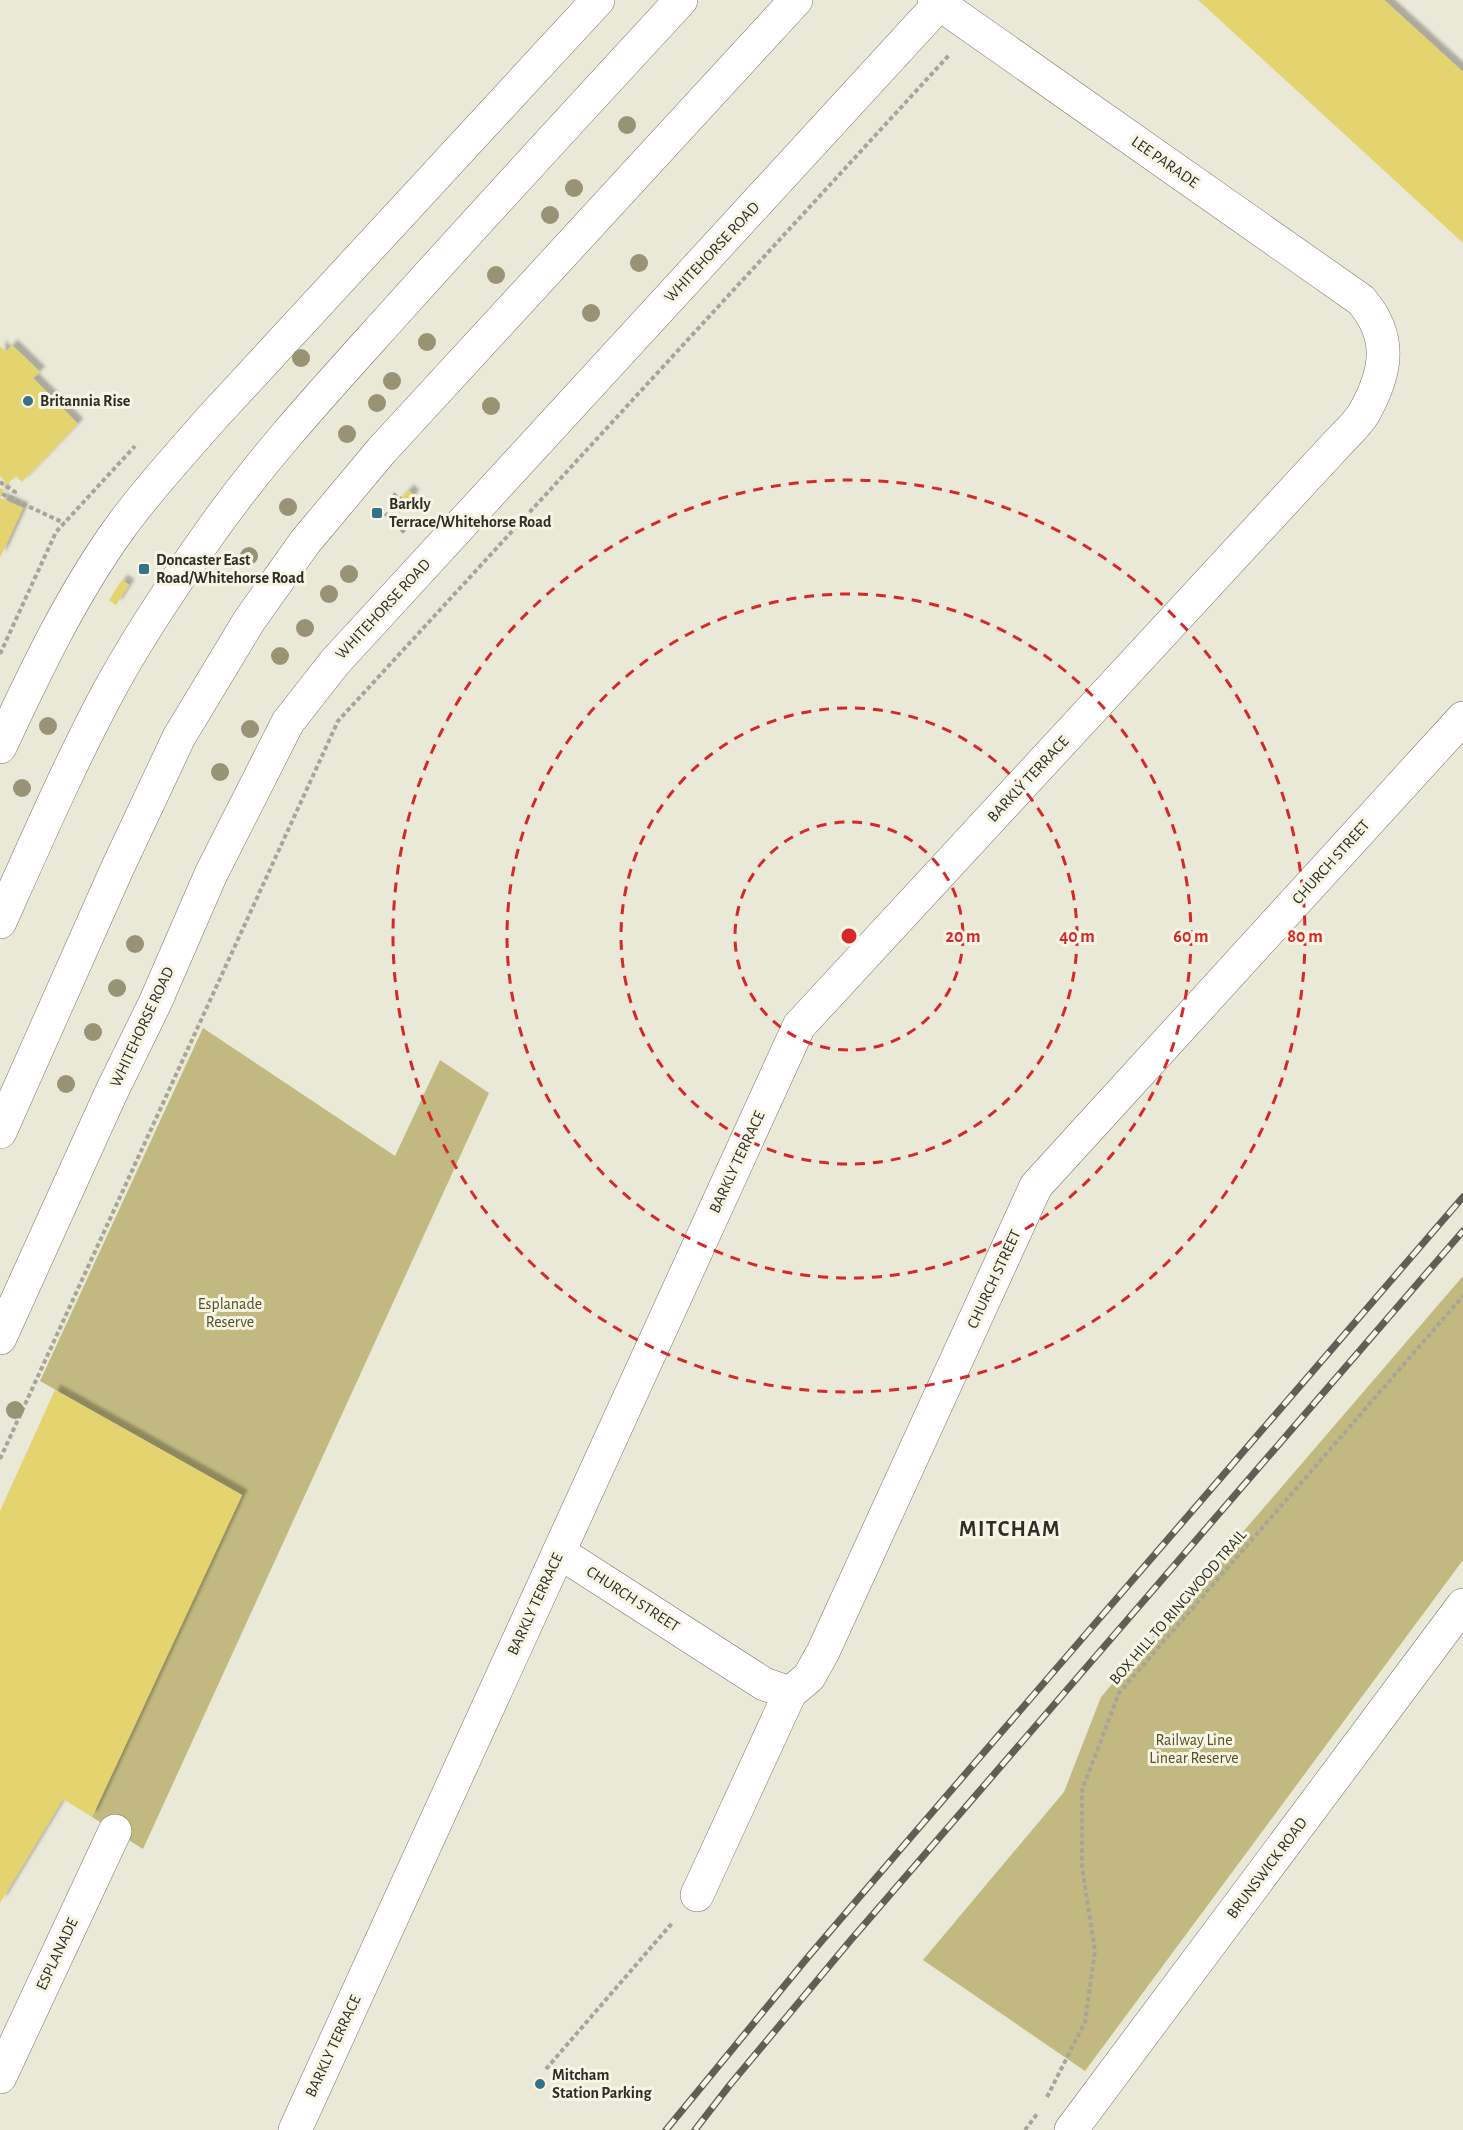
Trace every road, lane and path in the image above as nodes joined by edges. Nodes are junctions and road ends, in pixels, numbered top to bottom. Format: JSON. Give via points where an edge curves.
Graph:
{"nodes":[{"id":1,"x":598,"y":0,"type":"edge"},
{"id":2,"x":681,"y":0,"type":"edge"},
{"id":3,"x":796,"y":0,"type":"edge"},
{"id":4,"x":939,"y":1,"type":"edge"},
{"id":5,"x":974,"y":28,"type":"junction"},
{"id":6,"x":1382,"y":336,"type":"joint"},
{"id":7,"x":0,"y":482,"type":"edge"},
{"id":8,"x":2,"y":494,"type":"dead end"},
{"id":9,"x":12,"y":498,"type":"junction"},
{"id":10,"x":379,"y":510,"type":"dead end"},
{"id":11,"x":64,"y":523,"type":"dead end"},
{"id":12,"x":411,"y":539,"type":"dead end"},
{"id":13,"x":1463,"y":717,"type":"edge"},
{"id":14,"x":0,"y":747,"type":"edge"},
{"id":15,"x":0,"y":922,"type":"edge"},
{"id":16,"x":0,"y":1132,"type":"edge"},
{"id":17,"x":1463,"y":1296,"type":"edge"},
{"id":18,"x":0,"y":1338,"type":"edge"},
{"id":19,"x":0,"y":1459,"type":"edge"},
{"id":20,"x":559,"y":1552,"type":"junction"},
{"id":21,"x":1463,"y":1605,"type":"edge"},
{"id":22,"x":790,"y":1693,"type":"junction"},
{"id":23,"x":115,"y":1831,"type":"dead end"},
{"id":24,"x":697,"y":1895,"type":"joint"},
{"id":25,"x":546,"y":2069,"type":"dead end"},
{"id":26,"x":0,"y":2077,"type":"edge"},
{"id":27,"x":295,"y":2130,"type":"edge"},
{"id":28,"x":1025,"y":2130,"type":"edge"},
{"id":29,"x":1071,"y":2130,"type":"edge"}],
"edges":[{"from":1,"to":14,"type":"main road","via":[[210,420],[119,528],[80,590]]},
{"from":2,"to":15,"type":"main road","via":[[369,341],[267,458],[210,532],[108,694],[53,802]]},
{"from":3,"to":16,"type":"main road","via":[[382,450],[305,542],[249,621],[179,737]]},
{"from":4,"to":5,"type":"main road","name":"LEE PARADE"},
{"from":4,"to":18,"type":"main road","name":"WHITEHORSE ROAD","via":[[335,662],[288,722],[211,874]]},
{"from":5,"to":6,"type":"main road","name":"LEE PARADE","via":[[1348,289],[1371,312]]},
{"from":5,"to":19,"type":"path","via":[[338,721]]},
{"from":6,"to":20,"type":"main road","name":"BARKLY TERRACE","via":[[1381,376],[1363,414],[799,1026]]},
{"from":7,"to":9,"type":"path","via":[[15,492]]},
{"from":8,"to":9,"type":"path"},
{"from":9,"to":11,"type":"path"},
{"from":10,"to":12,"type":"path"},
{"from":13,"to":22,"type":"main road","name":"CHURCH STREET","via":[[1036,1186],[823,1652],[809,1677]]},
{"from":17,"to":28,"type":"path","name":"BOX HILL TO RINGWOOD TRAIL","via":[[1119,1693],[1082,1790],[1082,1867],[1095,1951],[1085,2022],[1042,2107]]},
{"from":20,"to":22,"type":"main road","name":"CHURCH STREET","via":[[764,1684]]},
{"from":20,"to":27,"type":"main road","name":"BARKLY TERRACE"},
{"from":21,"to":29,"type":"main road","name":"BRUNSWICK ROAD"},
{"from":22,"to":24,"type":"main road"},
{"from":23,"to":26,"type":"main road","name":"ESPLANADE"},
{"from":24,"to":25,"type":"path"}]}
